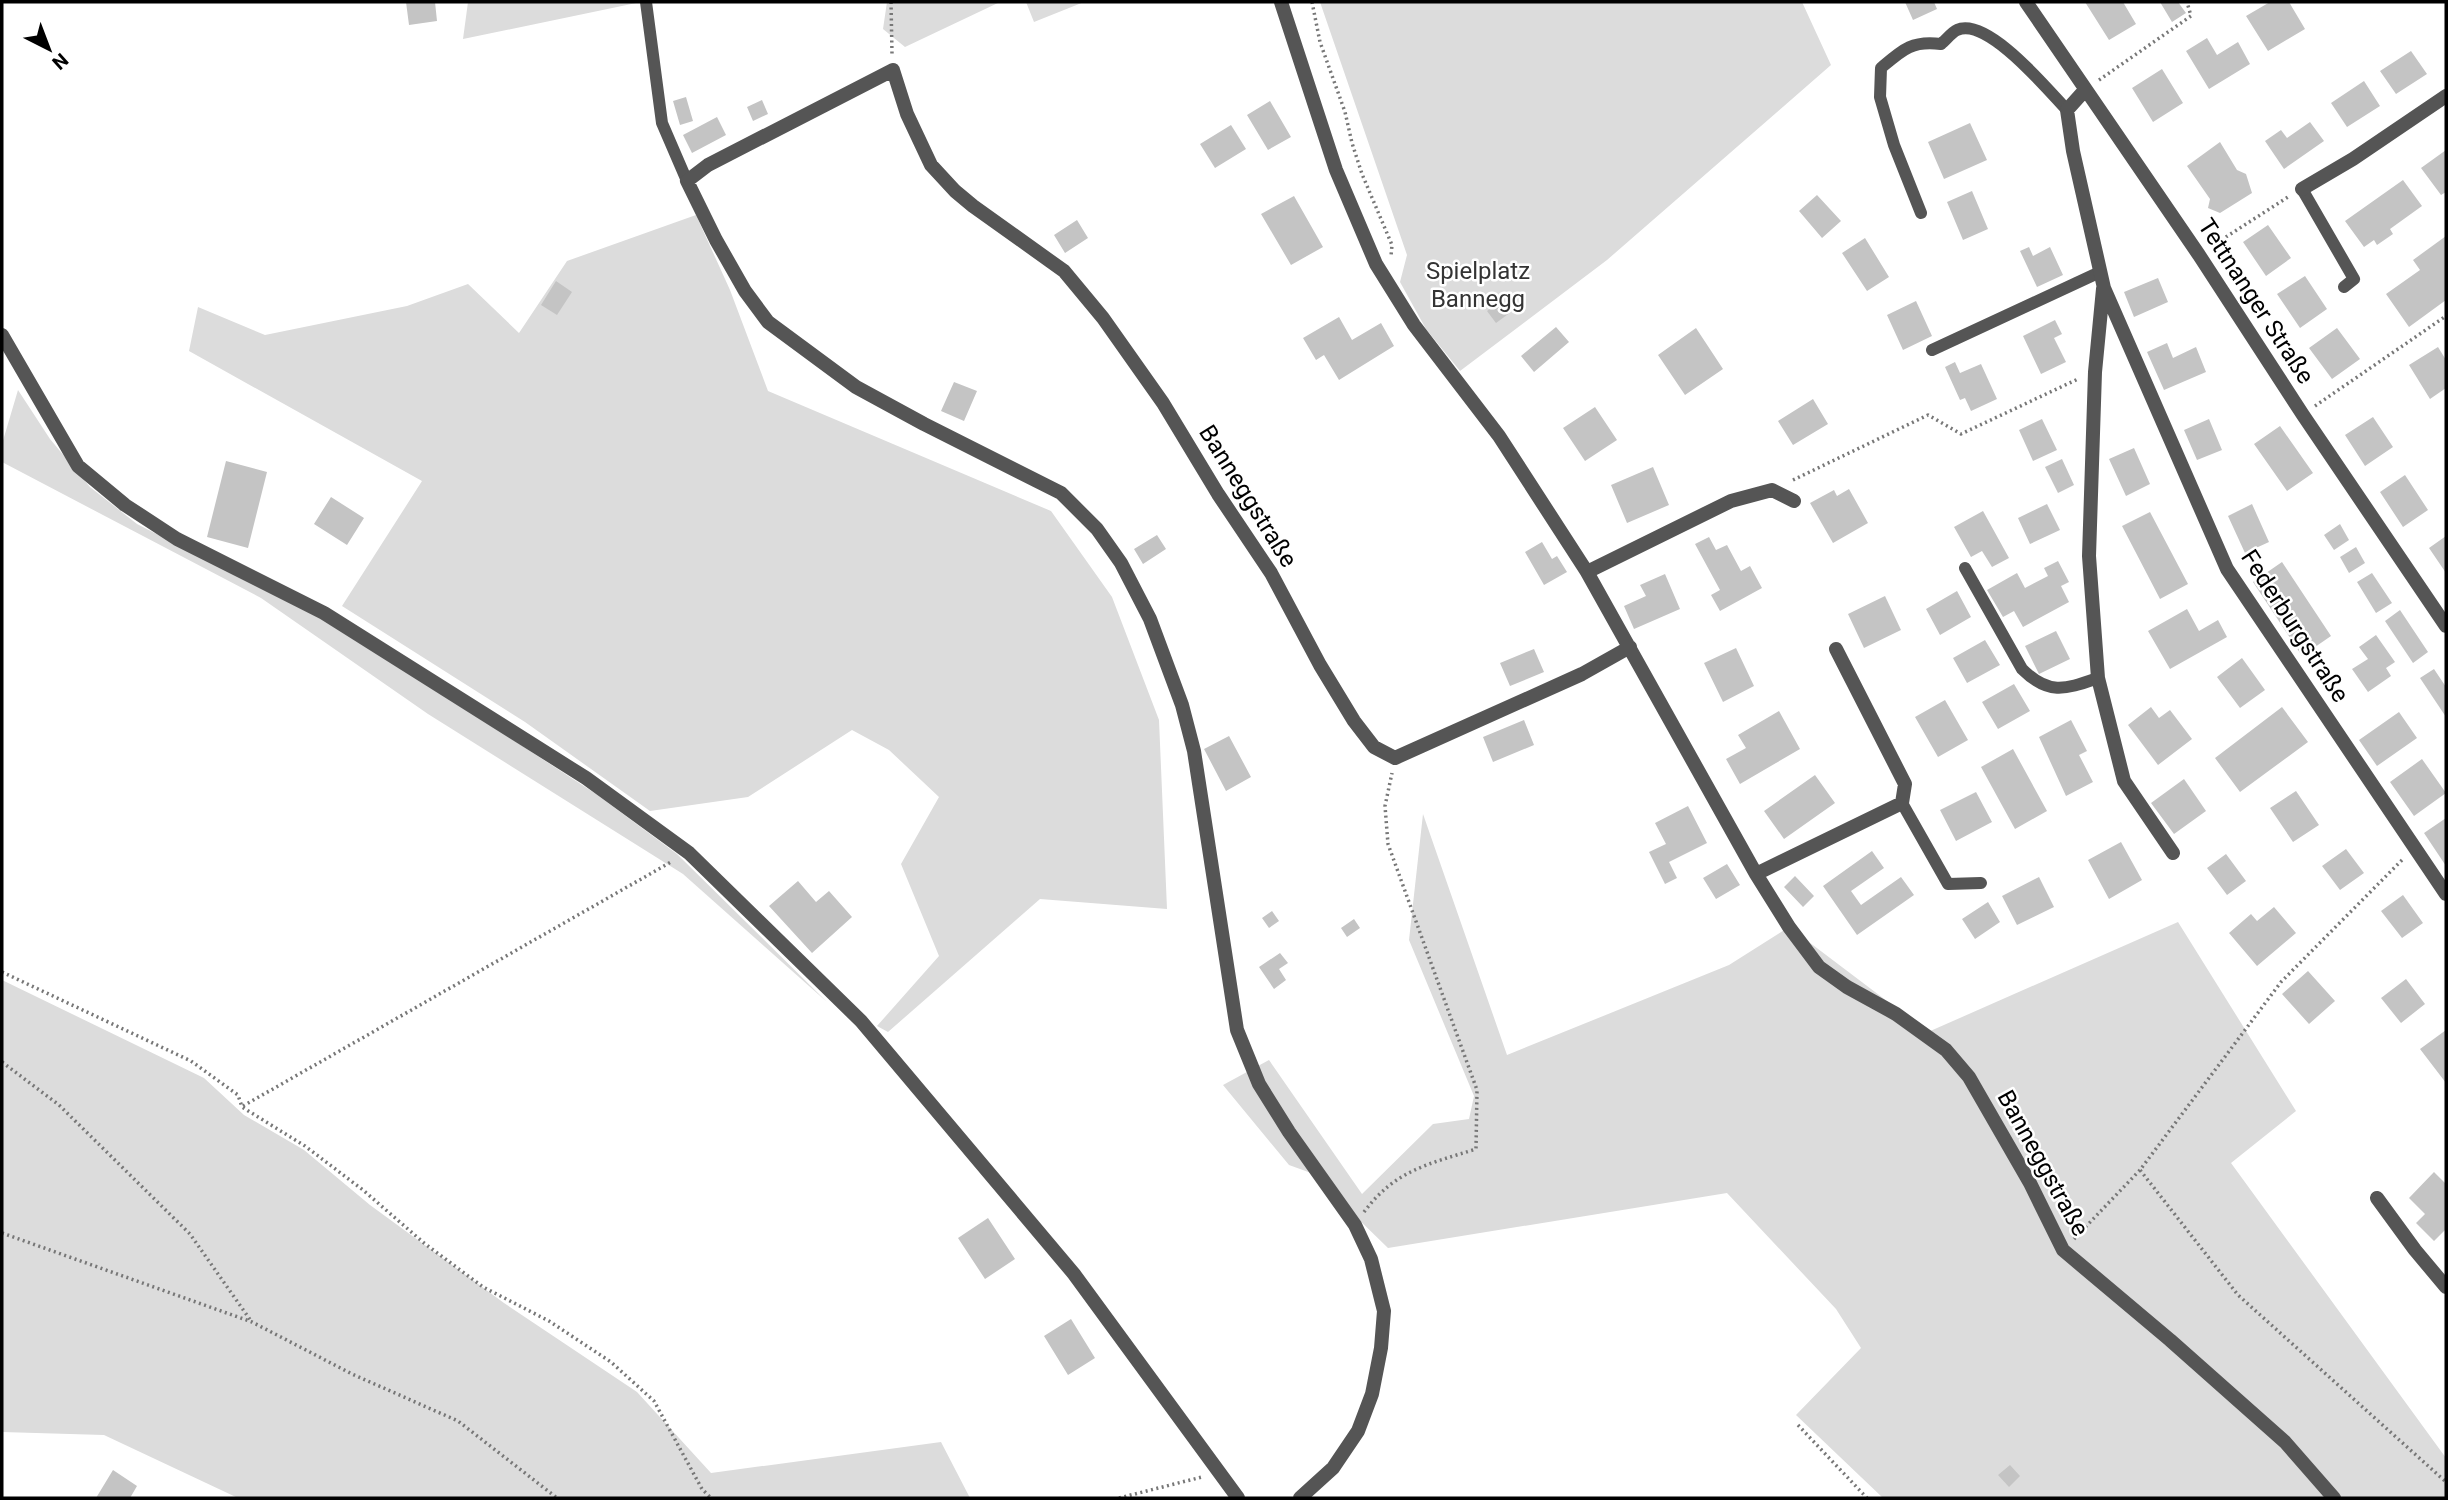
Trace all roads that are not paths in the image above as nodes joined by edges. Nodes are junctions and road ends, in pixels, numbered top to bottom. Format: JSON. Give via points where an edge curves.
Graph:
{"nodes":[{"id":1,"x":646,"y":2,"type":"edge"},
{"id":2,"x":1281,"y":2,"type":"edge"},
{"id":3,"x":2026,"y":2,"type":"edge"},
{"id":4,"x":2085,"y":90,"type":"junction"},
{"id":5,"x":2446,"y":96,"type":"edge"},
{"id":6,"x":2067,"y":110,"type":"junction"},
{"id":7,"x":687,"y":181,"type":"junction"},
{"id":8,"x":2302,"y":190,"type":"joint"},
{"id":9,"x":1921,"y":213,"type":"dead end"},
{"id":10,"x":2100,"y":272,"type":"junction"},
{"id":11,"x":2344,"y":287,"type":"dead end"},
{"id":12,"x":2104,"y":288,"type":"junction"},
{"id":13,"x":2,"y":335,"type":"edge"},
{"id":14,"x":1932,"y":350,"type":"dead end"},
{"id":15,"x":1794,"y":501,"type":"dead end"},
{"id":16,"x":1965,"y":568,"type":"dead end"},
{"id":17,"x":1587,"y":572,"type":"junction"},
{"id":18,"x":2446,"y":626,"type":"edge"},
{"id":19,"x":1630,"y":648,"type":"junction"},
{"id":20,"x":1836,"y":649,"type":"dead end"},
{"id":21,"x":2098,"y":678,"type":"junction"},
{"id":22,"x":1902,"y":803,"type":"junction"},
{"id":23,"x":2173,"y":853,"type":"dead end"},
{"id":24,"x":1756,"y":874,"type":"junction"},
{"id":25,"x":1981,"y":883,"type":"dead end"},
{"id":26,"x":2446,"y":894,"type":"edge"},
{"id":27,"x":2377,"y":1198,"type":"dead end"},
{"id":28,"x":2446,"y":1287,"type":"edge"},
{"id":29,"x":1238,"y":1498,"type":"edge"},
{"id":30,"x":1300,"y":1498,"type":"edge"},
{"id":31,"x":2334,"y":1498,"type":"edge"}],
"edges":[{"from":1,"to":7,"type":"lane","via":[[662,123]]},
{"from":2,"to":17,"type":"street","name":"Banneggstraße","via":[[1336,170],[1382,273],[1413,325],[1499,436]]},
{"from":3,"to":4,"type":"street","name":"Tettnanger Straße"},
{"from":4,"to":6,"type":"street"},
{"from":4,"to":18,"type":"street","name":"Tettnanger Straße"},
{"from":5,"to":8,"type":"street"},
{"from":6,"to":9,"type":"lane","via":[[2000,42],[1973,29],[1958,29],[1941,44],[1905,47],[1881,68],[1880,97]]},
{"from":6,"to":10,"type":"street","name":"Federburgstraße"},
{"from":7,"to":19,"type":"street","name":"Banneggstraße","via":[[778,127],[893,70],[931,165],[964,199],[1064,271],[1103,318],[1271,573],[1354,721],[1374,747],[1395,758]]},
{"from":7,"to":30,"type":"street","via":[[745,291],[768,321],[856,387],[1061,494],[1097,529],[1150,619],[1194,751],[1237,1030],[1259,1084],[1355,1225],[1371,1259],[1384,1311],[1372,1394],[1358,1431],[1333,1468]]},
{"from":8,"to":11,"type":"lane","via":[[2354,279]]},
{"from":10,"to":12,"type":"street","name":"Federburgstraße"},
{"from":10,"to":14,"type":"lane"},
{"from":12,"to":21,"type":"street","name":"Federburgstraße","via":[[2095,372],[2089,556]]},
{"from":12,"to":26,"type":"street","name":"Federburgstraße","via":[[2227,569]]},
{"from":13,"to":29,"type":"street","via":[[78,466],[125,505],[177,539],[324,613],[586,778],[688,853],[862,1021],[1074,1274]]},
{"from":15,"to":17,"type":"street","via":[[1772,490],[1731,500]]},
{"from":16,"to":21,"type":"lane","via":[[2022,669],[2033,680],[2065,689]]},
{"from":17,"to":19,"type":"street","name":"Banneggstraße"},
{"from":19,"to":24,"type":"street","name":"Banneggstraße"},
{"from":20,"to":22,"type":"street","via":[[1905,784]]},
{"from":21,"to":23,"type":"street","name":"Federburgstraße","via":[[2123,781]]},
{"from":22,"to":24,"type":"street"},
{"from":22,"to":25,"type":"lane","via":[[1948,884]]},
{"from":24,"to":31,"type":"street","name":"Banneggstraße","via":[[1819,967],[1896,1014],[1945,1050],[1969,1077],[2063,1250],[2285,1442]]},
{"from":27,"to":28,"type":"street"}]}
